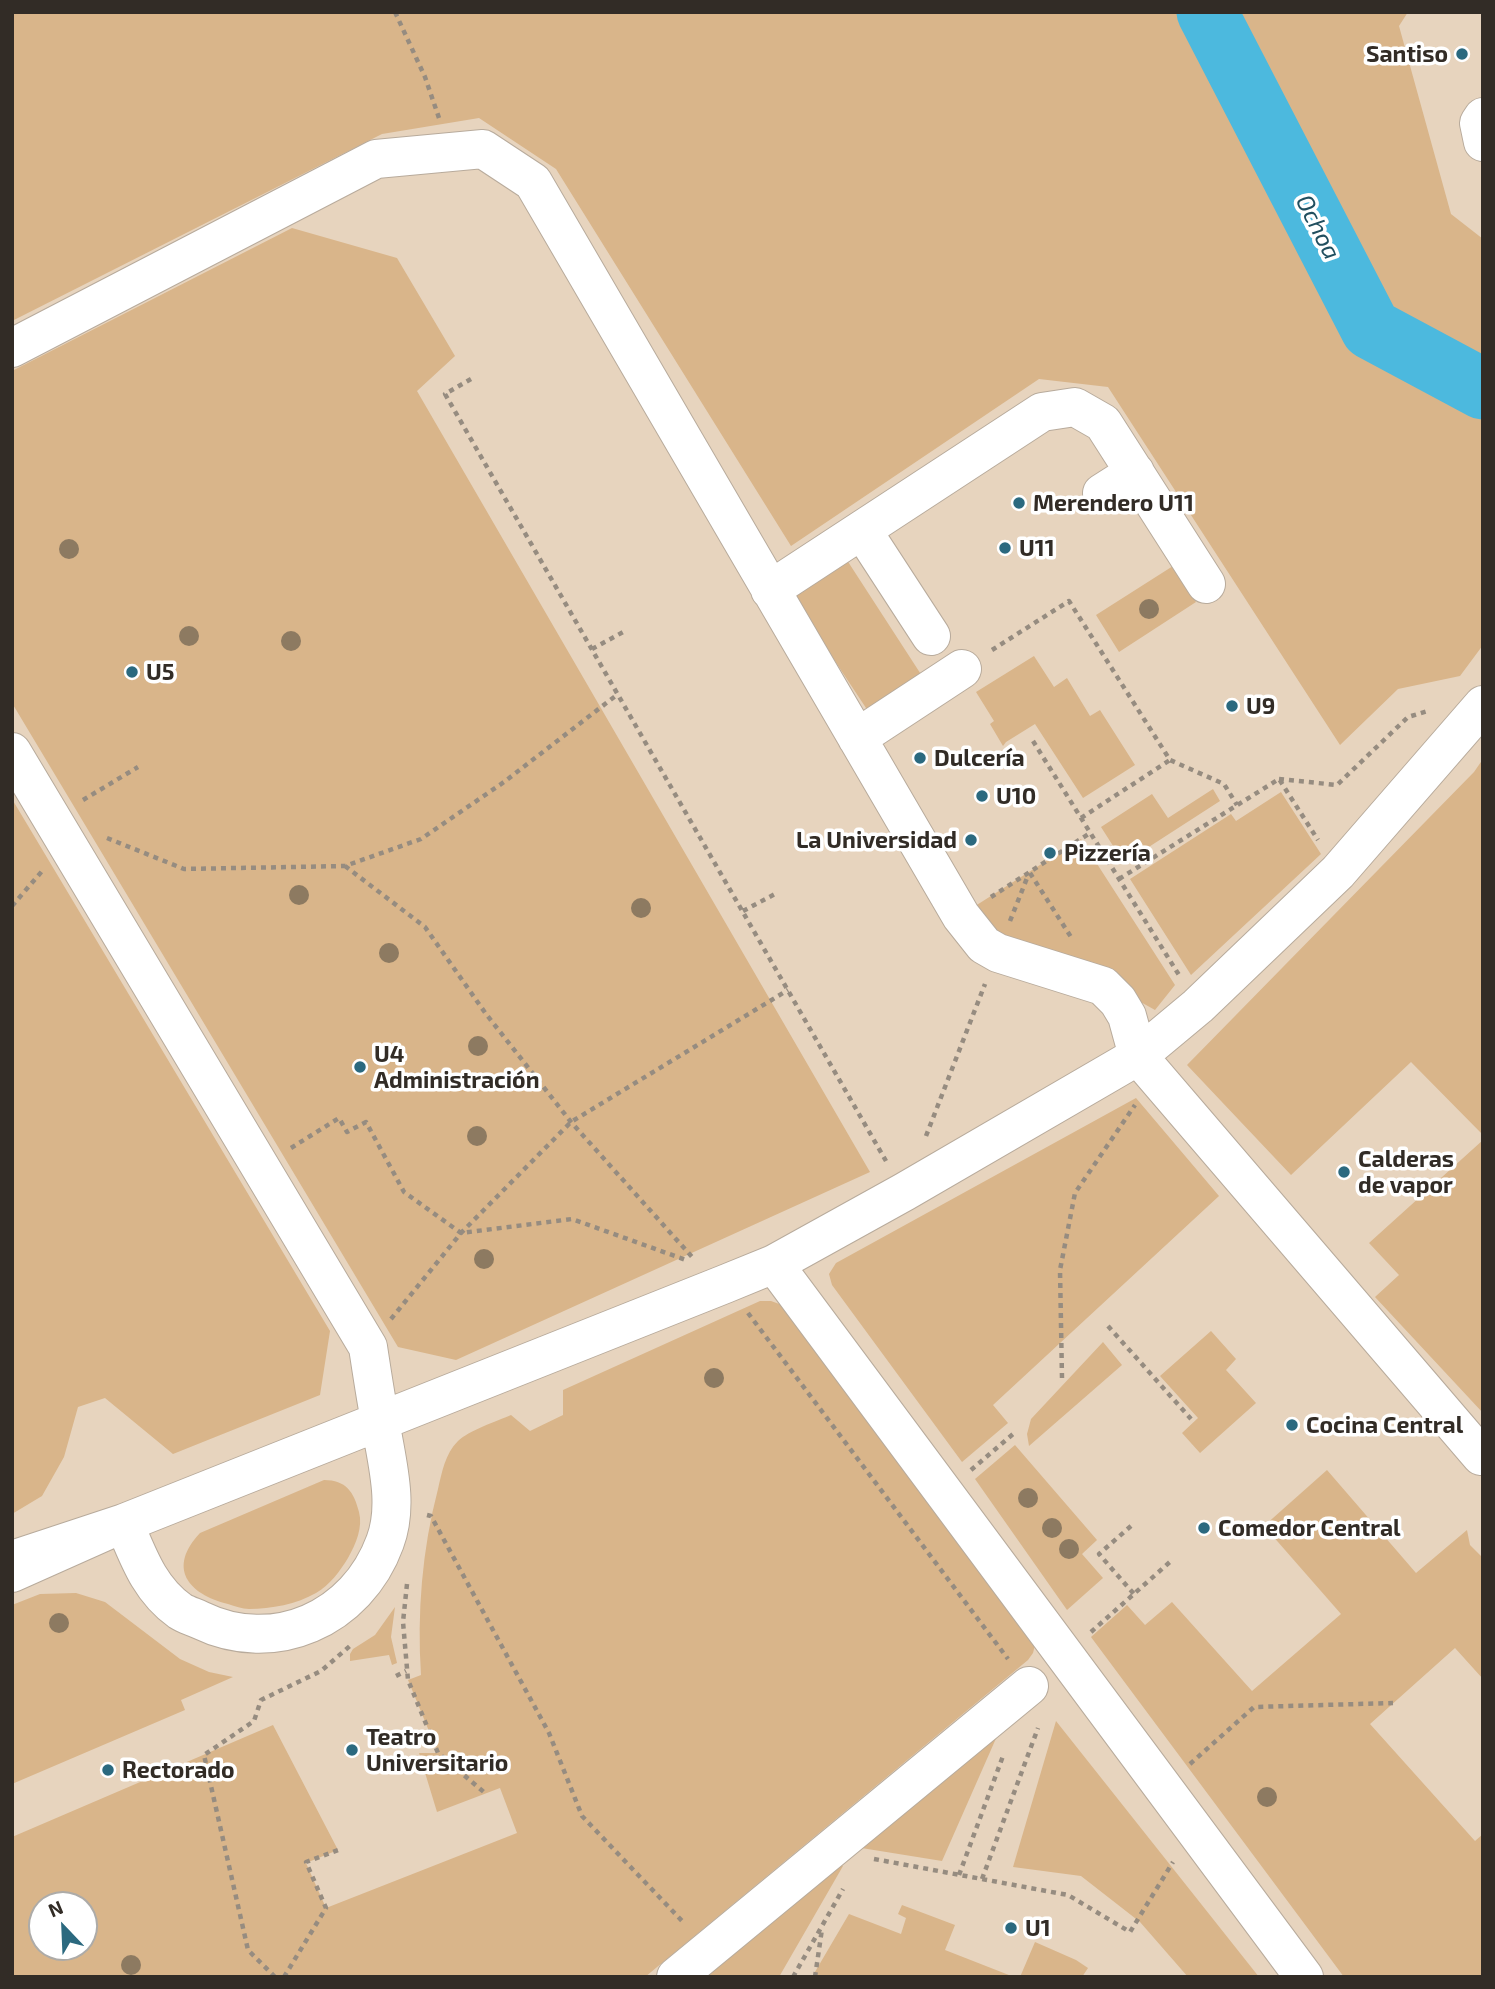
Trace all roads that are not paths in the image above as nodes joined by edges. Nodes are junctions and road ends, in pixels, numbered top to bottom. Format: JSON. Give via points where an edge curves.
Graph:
{"nodes":[{"id":1,"x":1483,"y":117,"type":"edge"},
{"id":2,"x":1483,"y":142,"type":"edge"},
{"id":3,"x":12,"y":348,"type":"edge"},
{"id":4,"x":1135,"y":472,"type":"junction"},
{"id":5,"x":1102,"y":493,"type":"dead end"},
{"id":6,"x":862,"y":530,"type":"junction"},
{"id":7,"x":1206,"y":584,"type":"dead end"},
{"id":8,"x":771,"y":590,"type":"junction"},
{"id":9,"x":931,"y":636,"type":"dead end"},
{"id":10,"x":962,"y":669,"type":"road end"},
{"id":11,"x":1483,"y":705,"type":"edge"},
{"id":12,"x":857,"y":738,"type":"junction"},
{"id":13,"x":12,"y":752,"type":"edge"},
{"id":14,"x":1147,"y":1066,"type":"junction"},
{"id":15,"x":774,"y":1264,"type":"junction"},
{"id":16,"x":380,"y":1421,"type":"junction"},
{"id":17,"x":1481,"y":1456,"type":"dead end"},
{"id":18,"x":124,"y":1523,"type":"junction"},
{"id":19,"x":12,"y":1560,"type":"edge"},
{"id":20,"x":12,"y":1573,"type":"edge"},
{"id":21,"x":1035,"y":1702,"type":"road end"},
{"id":22,"x":685,"y":1970,"type":"edge"},
{"id":23,"x":1304,"y":1977,"type":"edge"}],
"edges":[{"from":1,"to":2,"type":"street","via":[[1479,123]]},
{"from":3,"to":8,"type":"street","via":[[376,159],[483,149],[533,182]]},
{"from":4,"to":5,"type":"street"},
{"from":4,"to":6,"type":"street","via":[[1103,423],[1075,407],[1042,412]]},
{"from":4,"to":7,"type":"street"},
{"from":6,"to":8,"type":"street"},
{"from":6,"to":9,"type":"street"},
{"from":8,"to":12,"type":"street"},
{"from":10,"to":12,"type":"street"},
{"from":11,"to":14,"type":"street","via":[[1338,872],[1198,1006]]},
{"from":12,"to":14,"type":"street","via":[[961,916],[984,945],[1103,986],[1127,1016]]},
{"from":13,"to":16,"type":"street","via":[[368,1347]]},
{"from":14,"to":15,"type":"street"},
{"from":14,"to":17,"type":"street"},
{"from":15,"to":16,"type":"street"},
{"from":15,"to":23,"type":"street"},
{"from":16,"to":18,"type":"street"},
{"from":16,"to":18,"type":"street","via":[[392,1494],[386,1540],[369,1577],[340,1607],[303,1627],[262,1635],[221,1630],[180,1611],[148,1579]]},
{"from":18,"to":19,"type":"street"},
{"from":18,"to":20,"type":"street"},
{"from":21,"to":22,"type":"street","via":[[839,1865]]}]}
